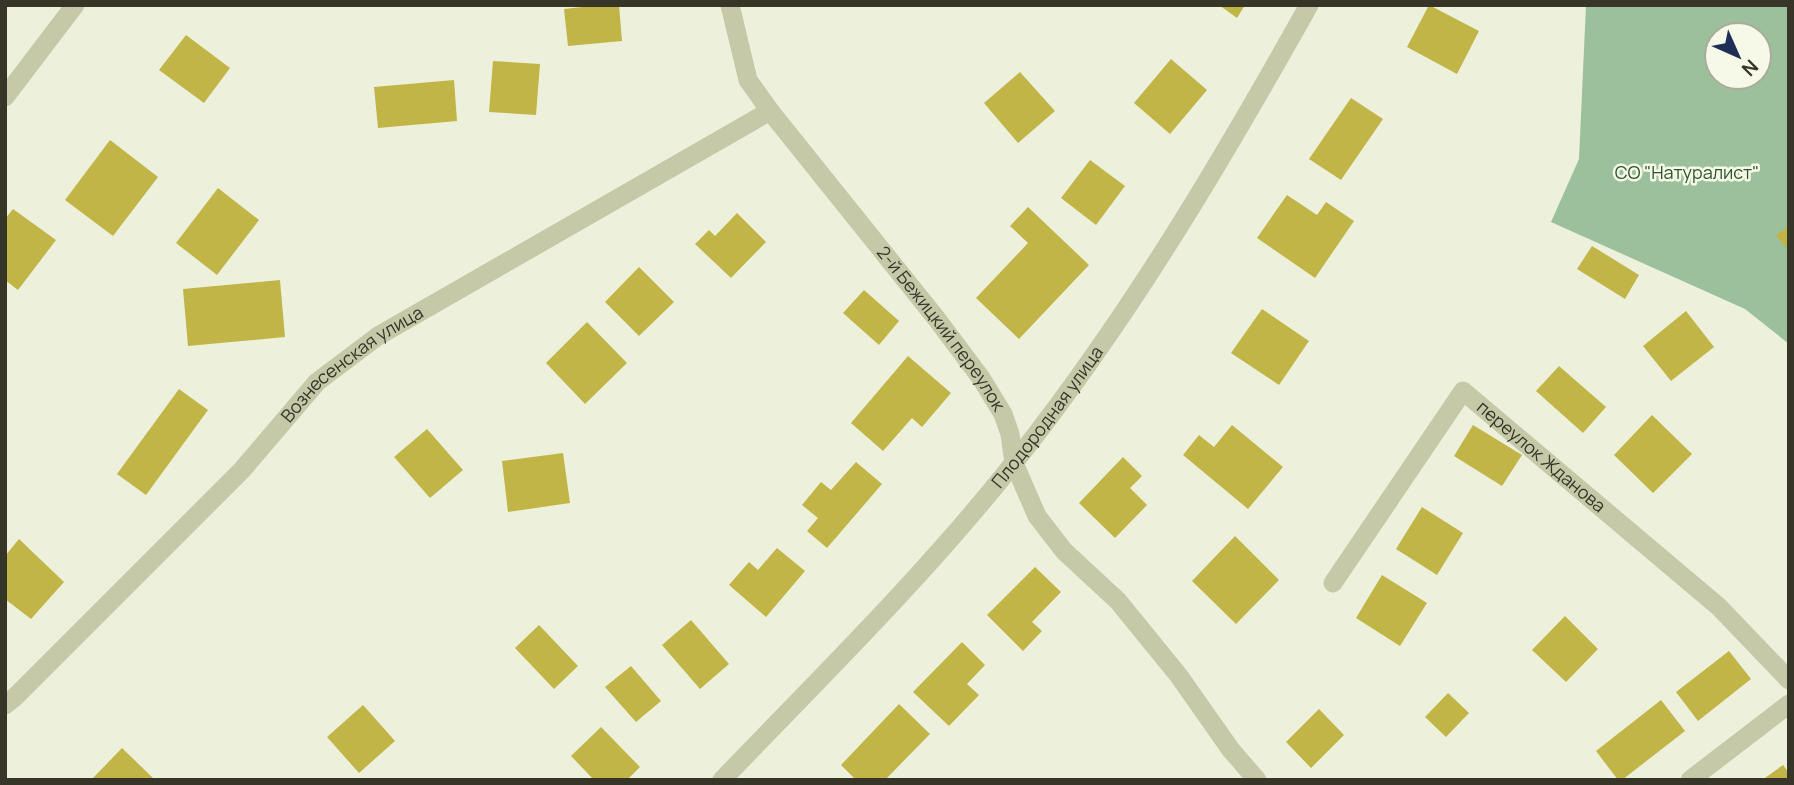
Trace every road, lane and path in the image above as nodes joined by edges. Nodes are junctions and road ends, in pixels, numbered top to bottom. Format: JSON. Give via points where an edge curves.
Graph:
{"nodes":[{"id":1,"x":75,"y":5,"type":"edge"},
{"id":2,"x":730,"y":5,"type":"edge"},
{"id":3,"x":1309,"y":5,"type":"edge"},
{"id":4,"x":5,"y":97,"type":"edge"},
{"id":5,"x":770,"y":111,"type":"junction"},
{"id":6,"x":1014,"y":463,"type":"junction"},
{"id":7,"x":1333,"y":583,"type":"dead end"},
{"id":8,"x":1789,"y":680,"type":"edge"},
{"id":9,"x":1789,"y":704,"type":"edge"},
{"id":10,"x":5,"y":705,"type":"edge"},
{"id":11,"x":722,"y":780,"type":"edge"},
{"id":12,"x":1257,"y":780,"type":"edge"},
{"id":13,"x":1690,"y":780,"type":"edge"}],
"edges":[{"from":1,"to":4,"type":"street"},
{"from":2,"to":5,"type":"street","name":"2-й Бежицкий переулок","via":[[748,80]]},
{"from":3,"to":6,"type":"street","name":"Плодородная улица","via":[[1196,201],[1092,358]]},
{"from":5,"to":6,"type":"street","name":"2-й Бежицкий переулок","via":[[981,378],[1003,414]]},
{"from":5,"to":10,"type":"street","name":"Вознесенская улица","via":[[378,336],[317,382],[242,470]]},
{"from":6,"to":11,"type":"street","name":"Плодородная улица","via":[[947,542]]},
{"from":6,"to":12,"type":"street","name":"2-й Бежицкий переулок","via":[[1037,516],[1118,601]]},
{"from":7,"to":8,"type":"street","name":"переулок Жданова","via":[[1463,391],[1719,607]]},
{"from":9,"to":13,"type":"street"}]}
